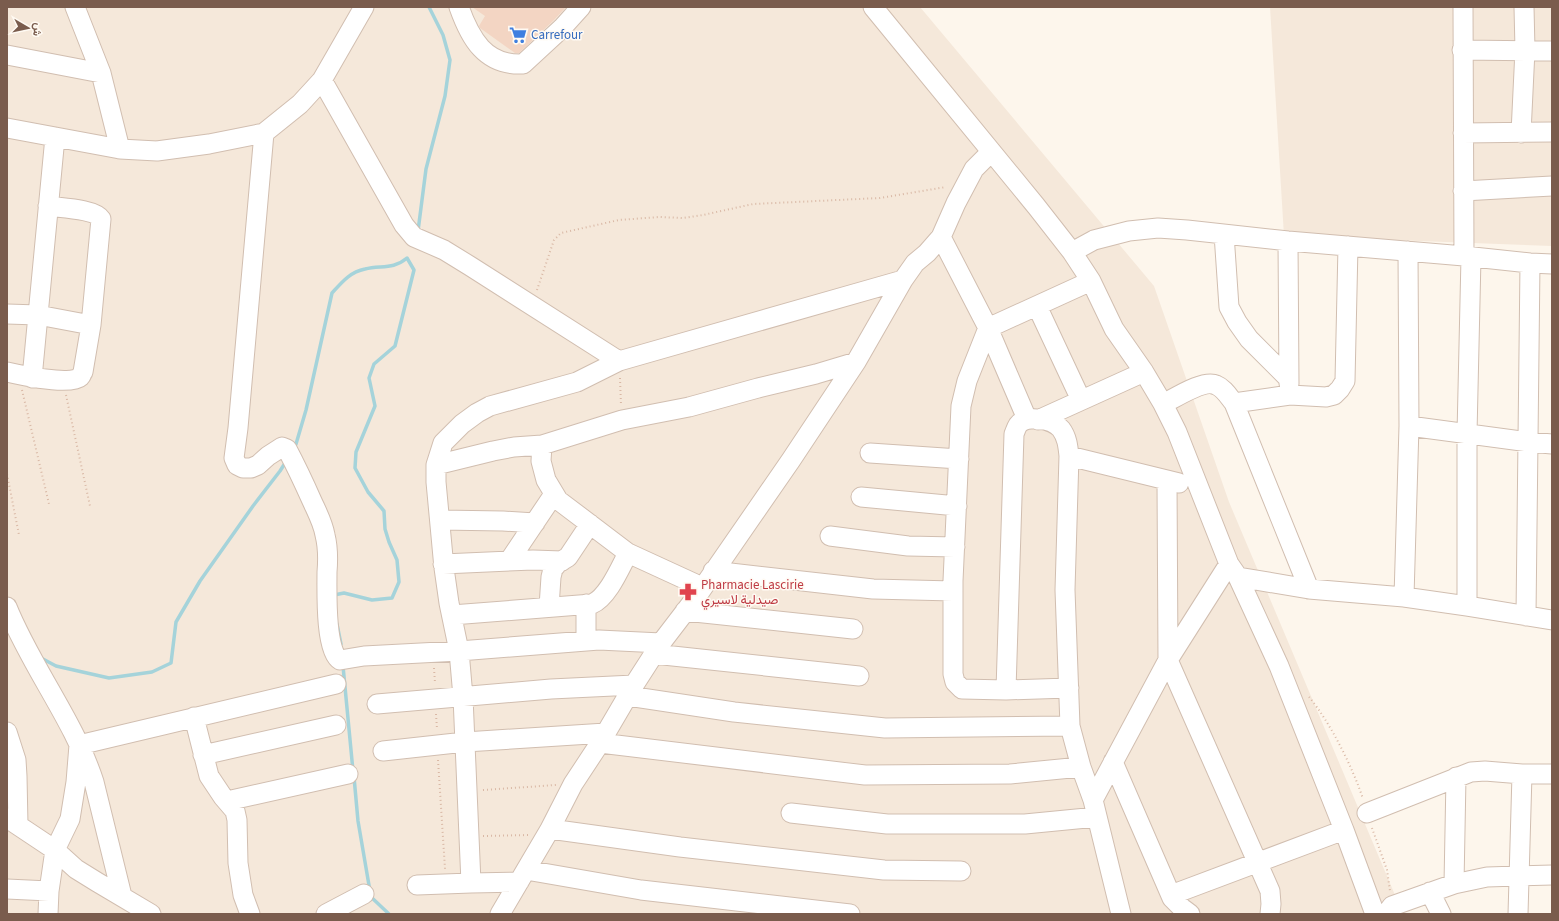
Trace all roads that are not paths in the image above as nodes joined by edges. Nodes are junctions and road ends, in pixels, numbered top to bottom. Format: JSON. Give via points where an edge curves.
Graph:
{"nodes":[{"id":1,"x":75,"y":7,"type":"edge"},
{"id":2,"x":364,"y":7,"type":"edge"},
{"id":3,"x":458,"y":7,"type":"edge"},
{"id":4,"x":581,"y":7,"type":"edge"},
{"id":5,"x":873,"y":7,"type":"edge"},
{"id":6,"x":1463,"y":7,"type":"edge"},
{"id":7,"x":1524,"y":7,"type":"edge"},
{"id":8,"x":1462,"y":50,"type":"junction"},
{"id":9,"x":1525,"y":50,"type":"junction"},
{"id":10,"x":1552,"y":51,"type":"edge"},
{"id":11,"x":7,"y":55,"type":"edge"},
{"id":12,"x":101,"y":73,"type":"junction"},
{"id":13,"x":322,"y":80,"type":"junction"},
{"id":14,"x":7,"y":128,"type":"edge"},
{"id":15,"x":1552,"y":132,"type":"edge"},
{"id":16,"x":264,"y":133,"type":"junction"},
{"id":17,"x":1463,"y":133,"type":"junction"},
{"id":18,"x":1521,"y":133,"type":"junction"},
{"id":19,"x":55,"y":137,"type":"junction"},
{"id":20,"x":120,"y":149,"type":"junction"},
{"id":21,"x":991,"y":152,"type":"junction"},
{"id":22,"x":1552,"y":186,"type":"edge"},
{"id":23,"x":1463,"y":191,"type":"junction"},
{"id":24,"x":48,"y":206,"type":"junction"},
{"id":25,"x":1224,"y":234,"type":"junction"},
{"id":26,"x":941,"y":237,"type":"junction"},
{"id":27,"x":1288,"y":242,"type":"junction"},
{"id":28,"x":1348,"y":246,"type":"junction"},
{"id":29,"x":1408,"y":251,"type":"junction"},
{"id":30,"x":1072,"y":252,"type":"junction"},
{"id":31,"x":1467,"y":256,"type":"junction"},
{"id":32,"x":1530,"y":263,"type":"junction"},
{"id":33,"x":1552,"y":264,"type":"edge"},
{"id":34,"x":903,"y":280,"type":"junction"},
{"id":35,"x":1091,"y":282,"type":"junction"},
{"id":36,"x":1037,"y":306,"type":"junction"},
{"id":37,"x":7,"y":314,"type":"edge"},
{"id":38,"x":38,"y":315,"type":"junction"},
{"id":39,"x":91,"y":325,"type":"junction"},
{"id":40,"x":988,"y":328,"type":"junction"},
{"id":41,"x":619,"y":361,"type":"junction"},
{"id":42,"x":856,"y":362,"type":"junction"},
{"id":43,"x":1144,"y":372,"type":"junction"},
{"id":44,"x":19,"y":375,"type":"edge"},
{"id":45,"x":1289,"y":387,"type":"junction"},
{"id":46,"x":1080,"y":400,"type":"junction"},
{"id":47,"x":1234,"y":403,"type":"junction"},
{"id":48,"x":1163,"y":404,"type":"junction"},
{"id":49,"x":1032,"y":419,"type":"junction"},
{"id":50,"x":1409,"y":426,"type":"junction"},
{"id":51,"x":1467,"y":434,"type":"junction"},
{"id":52,"x":1529,"y":442,"type":"junction"},
{"id":53,"x":1552,"y":444,"type":"edge"},
{"id":54,"x":542,"y":445,"type":"junction"},
{"id":55,"x":870,"y":453,"type":"dead end"},
{"id":56,"x":1069,"y":456,"type":"junction"},
{"id":57,"x":959,"y":459,"type":"junction"},
{"id":58,"x":436,"y":466,"type":"junction"},
{"id":59,"x":1167,"y":480,"type":"junction"},
{"id":60,"x":1198,"y":487,"type":"junction"},
{"id":61,"x":554,"y":494,"type":"junction"},
{"id":62,"x":861,"y":497,"type":"dead end"},
{"id":63,"x":957,"y":506,"type":"junction"},
{"id":64,"x":440,"y":520,"type":"junction"},
{"id":65,"x":535,"y":523,"type":"junction"},
{"id":66,"x":590,"y":524,"type":"junction"},
{"id":67,"x":830,"y":536,"type":"dead end"},
{"id":68,"x":954,"y":547,"type":"junction"},
{"id":69,"x":628,"y":553,"type":"junction"},
{"id":70,"x":509,"y":561,"type":"junction"},
{"id":71,"x":562,"y":561,"type":"junction"},
{"id":72,"x":443,"y":564,"type":"junction"},
{"id":73,"x":713,"y":571,"type":"junction"},
{"id":74,"x":1234,"y":571,"type":"junction"},
{"id":75,"x":702,"y":587,"type":"junction"},
{"id":76,"x":1309,"y":589,"type":"junction"},
{"id":77,"x":953,"y":591,"type":"junction"},
{"id":78,"x":1404,"y":597,"type":"junction"},
{"id":79,"x":586,"y":604,"type":"junction"},
{"id":80,"x":1467,"y":606,"type":"junction"},
{"id":81,"x":7,"y":607,"type":"edge"},
{"id":82,"x":549,"y":607,"type":"junction"},
{"id":83,"x":685,"y":611,"type":"junction"},
{"id":84,"x":452,"y":615,"type":"junction"},
{"id":85,"x":1526,"y":616,"type":"junction"},
{"id":86,"x":1552,"y":620,"type":"edge"},
{"id":87,"x":853,"y":629,"type":"dead end"},
{"id":88,"x":586,"y":641,"type":"junction"},
{"id":89,"x":658,"y":648,"type":"junction"},
{"id":90,"x":459,"y":651,"type":"junction"},
{"id":91,"x":1168,"y":660,"type":"junction"},
{"id":92,"x":859,"y":676,"type":"dead end"},
{"id":93,"x":336,"y":684,"type":"dead end"},
{"id":94,"x":1069,"y":688,"type":"junction"},
{"id":95,"x":631,"y":690,"type":"junction"},
{"id":96,"x":1006,"y":690,"type":"junction"},
{"id":97,"x":463,"y":697,"type":"junction"},
{"id":98,"x":377,"y":704,"type":"dead end"},
{"id":99,"x":194,"y":717,"type":"junction"},
{"id":100,"x":336,"y":725,"type":"dead end"},
{"id":101,"x":1070,"y":726,"type":"junction"},
{"id":102,"x":7,"y":732,"type":"edge"},
{"id":103,"x":603,"y":738,"type":"junction"},
{"id":104,"x":465,"y":742,"type":"junction"},
{"id":105,"x":79,"y":745,"type":"junction"},
{"id":106,"x":383,"y":751,"type":"dead end"},
{"id":107,"x":203,"y":755,"type":"junction"},
{"id":108,"x":1113,"y":762,"type":"junction"},
{"id":109,"x":1081,"y":767,"type":"junction"},
{"id":110,"x":348,"y":774,"type":"dead end"},
{"id":111,"x":1522,"y":774,"type":"junction"},
{"id":112,"x":1552,"y":774,"type":"edge"},
{"id":113,"x":1456,"y":777,"type":"junction"},
{"id":114,"x":227,"y":801,"type":"junction"},
{"id":115,"x":1095,"y":809,"type":"junction"},
{"id":116,"x":1367,"y":812,"type":"road end"},
{"id":117,"x":792,"y":813,"type":"dead end"},
{"id":118,"x":12,"y":821,"type":"edge"},
{"id":119,"x":1344,"y":830,"type":"junction"},
{"id":120,"x":548,"y":832,"type":"junction"},
{"id":121,"x":55,"y":850,"type":"junction"},
{"id":122,"x":1258,"y":862,"type":"junction"},
{"id":123,"x":961,"y":871,"type":"dead end"},
{"id":124,"x":1520,"y":875,"type":"junction"},
{"id":125,"x":1552,"y":875,"type":"edge"},
{"id":126,"x":523,"y":876,"type":"junction"},
{"id":127,"x":471,"y":883,"type":"junction"},
{"id":128,"x":1454,"y":884,"type":"junction"},
{"id":129,"x":417,"y":885,"type":"dead end"},
{"id":130,"x":7,"y":889,"type":"edge"},
{"id":131,"x":49,"y":891,"type":"junction"},
{"id":132,"x":1430,"y":892,"type":"junction"},
{"id":133,"x":364,"y":894,"type":"dead end"},
{"id":134,"x":1171,"y":895,"type":"junction"},
{"id":135,"x":122,"y":896,"type":"junction"},
{"id":136,"x":1389,"y":910,"type":"edge"},
{"id":137,"x":48,"y":914,"type":"edge"},
{"id":138,"x":151,"y":914,"type":"edge"},
{"id":139,"x":250,"y":914,"type":"edge"},
{"id":140,"x":326,"y":914,"type":"edge"},
{"id":141,"x":500,"y":914,"type":"edge"},
{"id":142,"x":850,"y":914,"type":"edge"},
{"id":143,"x":1122,"y":914,"type":"edge"},
{"id":144,"x":1190,"y":914,"type":"edge"},
{"id":145,"x":1270,"y":914,"type":"edge"},
{"id":146,"x":1375,"y":914,"type":"edge"},
{"id":147,"x":1441,"y":914,"type":"edge"},
{"id":148,"x":1518,"y":914,"type":"edge"}],
"edges":[{"from":1,"to":12,"type":"street"},
{"from":2,"to":13,"type":"street"},
{"from":3,"to":4,"type":"street","via":[[472,38],[479,46],[494,59],[523,64]]},
{"from":5,"to":21,"type":"street"},
{"from":6,"to":8,"type":"street"},
{"from":7,"to":9,"type":"street"},
{"from":8,"to":9,"type":"street"},
{"from":8,"to":17,"type":"street"},
{"from":9,"to":10,"type":"street"},
{"from":9,"to":18,"type":"street"},
{"from":11,"to":12,"type":"street"},
{"from":12,"to":20,"type":"street"},
{"from":13,"to":16,"type":"street","via":[[300,104]]},
{"from":13,"to":41,"type":"street","via":[[404,225],[414,237],[470,266]]},
{"from":14,"to":19,"type":"street"},
{"from":15,"to":18,"type":"street"},
{"from":16,"to":20,"type":"street","via":[[157,151]]},
{"from":16,"to":90,"type":"street","via":[[234,458],[237,465],[251,468],[282,447],[287,449],[296,465],[325,534],[327,608],[334,654],[344,660],[364,656]]},
{"from":17,"to":18,"type":"street"},
{"from":17,"to":23,"type":"street"},
{"from":19,"to":20,"type":"street"},
{"from":19,"to":24,"type":"street"},
{"from":21,"to":26,"type":"street","via":[[974,169],[965,184]]},
{"from":21,"to":30,"type":"street"},
{"from":22,"to":23,"type":"street"},
{"from":23,"to":31,"type":"street"},
{"from":24,"to":38,"type":"street"},
{"from":24,"to":39,"type":"street","via":[[91,212],[99,215],[101,219]]},
{"from":25,"to":27,"type":"street"},
{"from":25,"to":30,"type":"street","via":[[1158,228],[1129,231],[1094,240]]},
{"from":25,"to":45,"type":"street","via":[[1229,307],[1249,339]]},
{"from":26,"to":34,"type":"street","via":[[915,263]]},
{"from":26,"to":40,"type":"street"},
{"from":27,"to":28,"type":"street"},
{"from":27,"to":45,"type":"street"},
{"from":28,"to":29,"type":"street"},
{"from":28,"to":45,"type":"street","via":[[1345,381],[1334,395],[1326,397]]},
{"from":29,"to":31,"type":"street"},
{"from":29,"to":50,"type":"street"},
{"from":30,"to":35,"type":"street"},
{"from":31,"to":32,"type":"street"},
{"from":31,"to":51,"type":"street"},
{"from":32,"to":33,"type":"street"},
{"from":32,"to":52,"type":"street"},
{"from":34,"to":41,"type":"street"},
{"from":34,"to":42,"type":"street"},
{"from":35,"to":36,"type":"street"},
{"from":35,"to":43,"type":"street","via":[[1114,329]]},
{"from":36,"to":40,"type":"street"},
{"from":36,"to":46,"type":"street"},
{"from":37,"to":38,"type":"street"},
{"from":38,"to":39,"type":"street"},
{"from":38,"to":44,"type":"street"},
{"from":39,"to":44,"type":"street","via":[[84,372],[80,378],[62,380]]},
{"from":40,"to":49,"type":"street"},
{"from":40,"to":57,"type":"street","via":[[967,382],[961,406]]},
{"from":41,"to":58,"type":"street","via":[[577,382],[490,406],[462,424],[443,443]]},
{"from":42,"to":54,"type":"street","via":[[689,407],[622,420]]},
{"from":42,"to":73,"type":"street"},
{"from":43,"to":46,"type":"street"},
{"from":43,"to":48,"type":"street"},
{"from":45,"to":47,"type":"street"},
{"from":46,"to":49,"type":"street"},
{"from":47,"to":48,"type":"street","via":[[1215,384],[1204,384]]},
{"from":47,"to":76,"type":"street"},
{"from":48,"to":60,"type":"street","via":[[1177,432]]},
{"from":49,"to":56,"type":"street","via":[[1049,421],[1060,427],[1067,442]]},
{"from":49,"to":96,"type":"street","via":[[1018,425],[1014,434]]},
{"from":50,"to":51,"type":"street"},
{"from":50,"to":78,"type":"street"},
{"from":51,"to":52,"type":"street"},
{"from":51,"to":80,"type":"street"},
{"from":52,"to":53,"type":"street"},
{"from":52,"to":85,"type":"street"},
{"from":54,"to":58,"type":"street","via":[[514,447]]},
{"from":54,"to":61,"type":"street","via":[[541,461],[546,480]]},
{"from":55,"to":57,"type":"street"},
{"from":56,"to":59,"type":"street"},
{"from":56,"to":94,"type":"street","via":[[1066,590]]},
{"from":57,"to":63,"type":"street"},
{"from":58,"to":64,"type":"street"},
{"from":59,"to":60,"type":"street"},
{"from":59,"to":91,"type":"street"},
{"from":60,"to":74,"type":"street"},
{"from":61,"to":65,"type":"street"},
{"from":61,"to":66,"type":"street","via":[[558,500]]},
{"from":62,"to":63,"type":"street"},
{"from":63,"to":68,"type":"street"},
{"from":64,"to":65,"type":"street"},
{"from":64,"to":72,"type":"street"},
{"from":65,"to":70,"type":"street"},
{"from":66,"to":69,"type":"street"},
{"from":66,"to":71,"type":"street","via":[[568,557]]},
{"from":67,"to":68,"type":"street","via":[[908,546]]},
{"from":68,"to":77,"type":"street"},
{"from":69,"to":75,"type":"street"},
{"from":69,"to":79,"type":"street","via":[[606,592],[598,601]]},
{"from":70,"to":71,"type":"street"},
{"from":70,"to":72,"type":"street"},
{"from":71,"to":82,"type":"street","via":[[553,569]]},
{"from":72,"to":84,"type":"street"},
{"from":73,"to":75,"type":"street"},
{"from":73,"to":77,"type":"street","via":[[873,589]]},
{"from":74,"to":76,"type":"street"},
{"from":74,"to":91,"type":"street"},
{"from":74,"to":119,"type":"street","via":[[1279,666]]},
{"from":75,"to":83,"type":"street"},
{"from":76,"to":78,"type":"street"},
{"from":77,"to":96,"type":"street","via":[[955,682],[962,689]]},
{"from":78,"to":80,"type":"street"},
{"from":79,"to":82,"type":"street"},
{"from":79,"to":88,"type":"street"},
{"from":80,"to":85,"type":"street"},
{"from":81,"to":105,"type":"street","via":[[22,641],[52,691]]},
{"from":82,"to":84,"type":"street"},
{"from":83,"to":87,"type":"street"},
{"from":83,"to":89,"type":"street"},
{"from":84,"to":90,"type":"street"},
{"from":85,"to":86,"type":"street"},
{"from":88,"to":89,"type":"street","via":[[617,640]]},
{"from":88,"to":90,"type":"street"},
{"from":89,"to":92,"type":"street"},
{"from":89,"to":95,"type":"street"},
{"from":90,"to":97,"type":"street"},
{"from":91,"to":108,"type":"street"},
{"from":91,"to":122,"type":"street"},
{"from":93,"to":99,"type":"street"},
{"from":94,"to":96,"type":"street"},
{"from":94,"to":101,"type":"street"},
{"from":95,"to":97,"type":"street","via":[[551,689]]},
{"from":95,"to":101,"type":"street","via":[[734,712],[885,728]]},
{"from":95,"to":103,"type":"street"},
{"from":97,"to":98,"type":"street"},
{"from":97,"to":104,"type":"street"},
{"from":99,"to":105,"type":"street"},
{"from":99,"to":107,"type":"street"},
{"from":100,"to":107,"type":"street"},
{"from":101,"to":109,"type":"street"},
{"from":102,"to":118,"type":"street","via":[[16,760],[17,776]]},
{"from":103,"to":104,"type":"street"},
{"from":103,"to":109,"type":"street","via":[[865,775],[1003,774]]},
{"from":103,"to":120,"type":"street","via":[[573,784]]},
{"from":104,"to":106,"type":"street"},
{"from":104,"to":127,"type":"street"},
{"from":105,"to":121,"type":"street","via":[[70,819]]},
{"from":105,"to":135,"type":"street","via":[[94,782]]},
{"from":107,"to":114,"type":"street","via":[[209,776]]},
{"from":108,"to":115,"type":"street"},
{"from":108,"to":134,"type":"street"},
{"from":109,"to":115,"type":"street"},
{"from":110,"to":114,"type":"street"},
{"from":111,"to":112,"type":"street"},
{"from":111,"to":113,"type":"street","via":[[1485,771],[1470,772]]},
{"from":111,"to":124,"type":"street"},
{"from":113,"to":116,"type":"street"},
{"from":113,"to":128,"type":"street"},
{"from":114,"to":139,"type":"street","via":[[236,811],[238,863],[243,895]]},
{"from":115,"to":117,"type":"street","via":[[1025,824],[887,824]]},
{"from":115,"to":143,"type":"street"},
{"from":118,"to":121,"type":"street"},
{"from":119,"to":122,"type":"street"},
{"from":119,"to":146,"type":"street"},
{"from":120,"to":123,"type":"street","via":[[884,870]]},
{"from":120,"to":126,"type":"street"},
{"from":121,"to":131,"type":"street"},
{"from":121,"to":135,"type":"street","via":[[76,869]]},
{"from":122,"to":134,"type":"street"},
{"from":122,"to":145,"type":"street","via":[[1270,891]]},
{"from":124,"to":125,"type":"street"},
{"from":124,"to":128,"type":"street","via":[[1487,877]]},
{"from":124,"to":148,"type":"street"},
{"from":126,"to":127,"type":"street"},
{"from":126,"to":141,"type":"street"},
{"from":126,"to":142,"type":"street"},
{"from":127,"to":129,"type":"street"},
{"from":128,"to":132,"type":"street"},
{"from":130,"to":131,"type":"street"},
{"from":131,"to":137,"type":"street"},
{"from":132,"to":136,"type":"street"},
{"from":132,"to":147,"type":"street"},
{"from":133,"to":140,"type":"street"},
{"from":134,"to":144,"type":"street"},
{"from":135,"to":138,"type":"street"}]}
